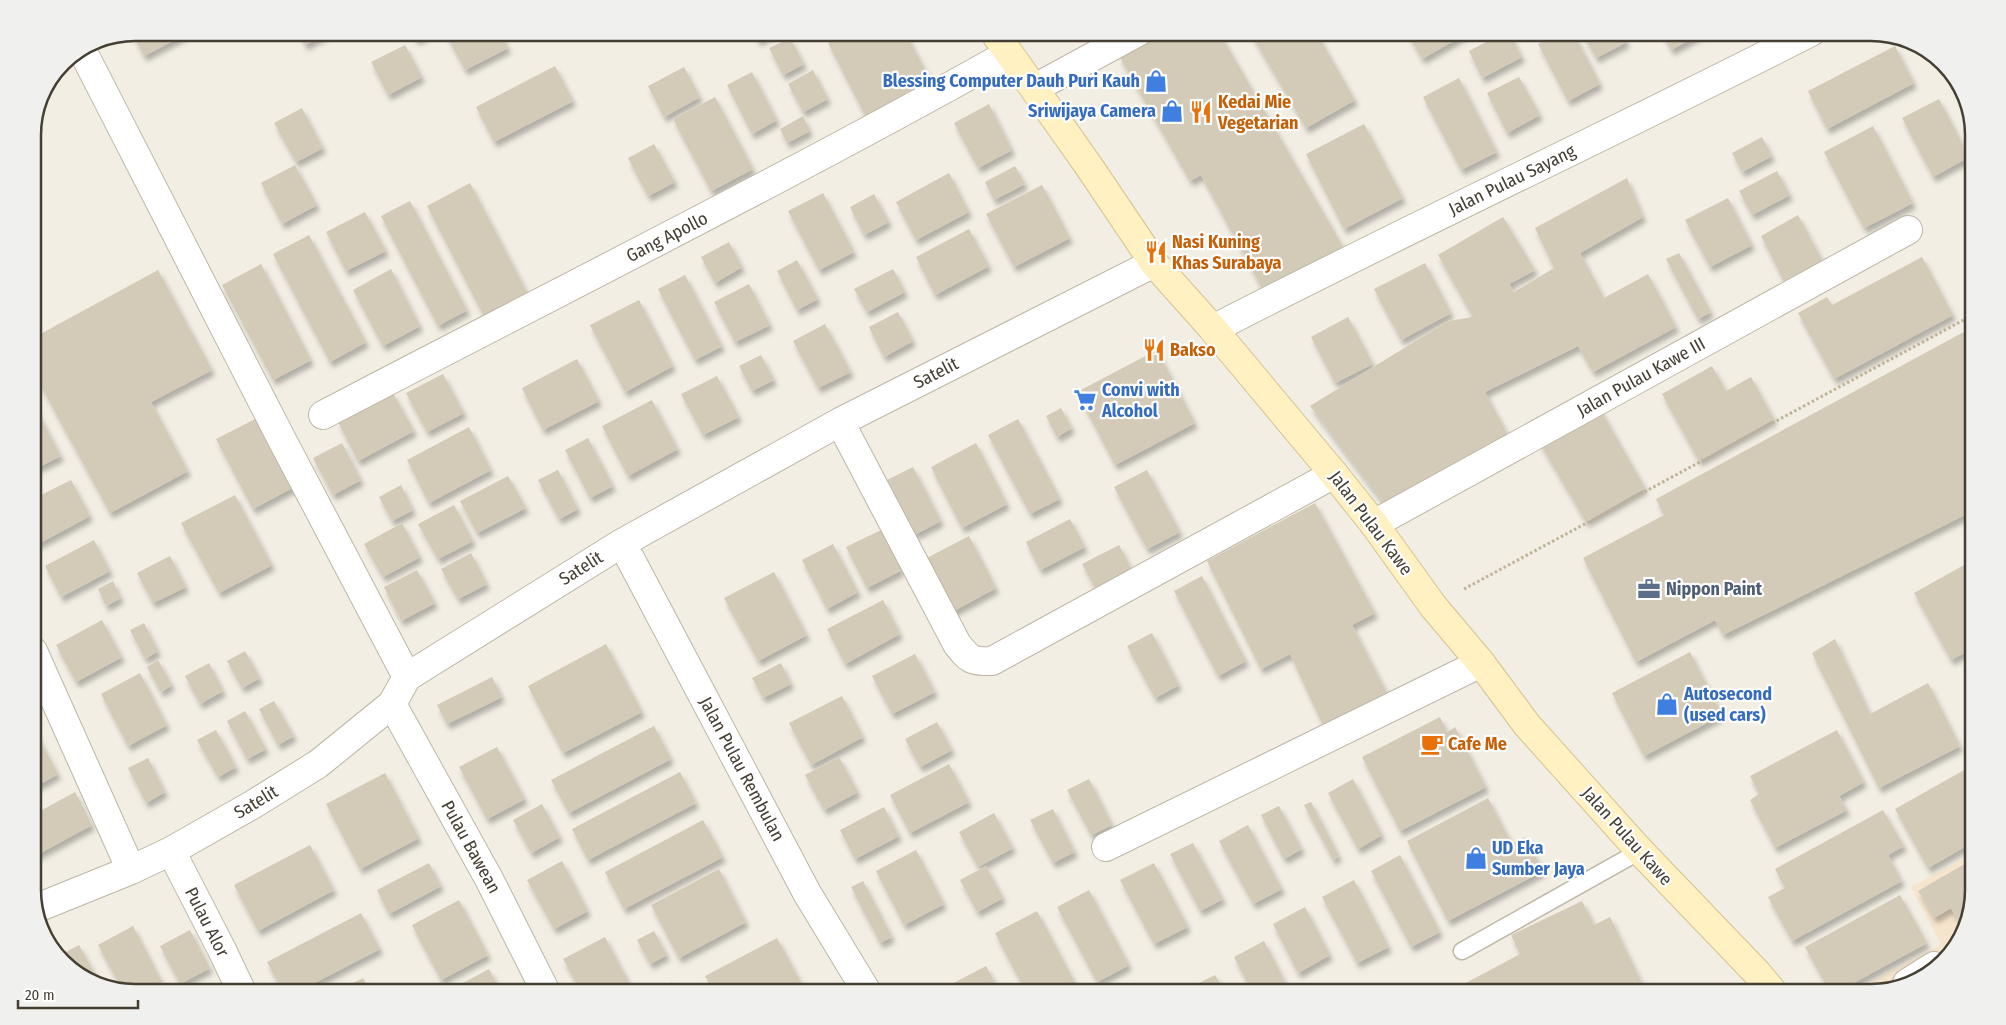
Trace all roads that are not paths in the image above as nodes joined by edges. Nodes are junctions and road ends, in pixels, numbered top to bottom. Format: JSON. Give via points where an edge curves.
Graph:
{"nodes":[{"id":1,"x":1121,"y":41,"type":"edge"},
{"id":2,"x":1793,"y":41,"type":"edge"},
{"id":3,"x":1001,"y":43,"type":"edge"},
{"id":4,"x":85,"y":56,"type":"edge"},
{"id":5,"x":1035,"y":88,"type":"junction"},
{"id":6,"x":1908,"y":230,"type":"dead end"},
{"id":7,"x":1154,"y":263,"type":"junction"},
{"id":8,"x":1213,"y":329,"type":"junction"},
{"id":9,"x":323,"y":415,"type":"dead end"},
{"id":10,"x":840,"y":422,"type":"junction"},
{"id":11,"x":1334,"y":474,"type":"junction"},
{"id":12,"x":1374,"y":524,"type":"junction"},
{"id":13,"x":622,"y":543,"type":"junction"},
{"id":14,"x":1481,"y":663,"type":"junction"},
{"id":15,"x":41,"y":669,"type":"edge"},
{"id":16,"x":407,"y":677,"type":"junction"},
{"id":17,"x":392,"y":704,"type":"junction"},
{"id":18,"x":1106,"y":847,"type":"dead end"},
{"id":19,"x":171,"y":851,"type":"junction"},
{"id":20,"x":1640,"y":851,"type":"junction"},
{"id":21,"x":131,"y":870,"type":"junction"},
{"id":22,"x":43,"y":906,"type":"edge"},
{"id":23,"x":1462,"y":951,"type":"dead end"},
{"id":24,"x":238,"y":984,"type":"edge"},
{"id":25,"x":542,"y":984,"type":"edge"},
{"id":26,"x":862,"y":984,"type":"edge"},
{"id":27,"x":1766,"y":984,"type":"edge"}],
"edges":[{"from":1,"to":5,"type":"street"},
{"from":2,"to":8,"type":"street","name":"Jalan Pulau Sayang","via":[[1358,254]]},
{"from":3,"to":5,"type":"street","name":"Jalan Pulau Kawe"},
{"from":3,"to":9,"type":"street","name":"Gang Apollo","via":[[919,104],[683,230]]},
{"from":4,"to":16,"type":"street"},
{"from":5,"to":7,"type":"street","name":"Jalan Pulau Kawe"},
{"from":6,"to":12,"type":"street","name":"Jalan Pulau Kawe III"},
{"from":7,"to":8,"type":"street","name":"Jalan Pulau Kawe"},
{"from":7,"to":10,"type":"street","name":"Satelit"},
{"from":8,"to":11,"type":"street","name":"Jalan Pulau Kawe"},
{"from":10,"to":11,"type":"street","via":[[957,644],[969,659],[979,662],[992,661]]},
{"from":10,"to":13,"type":"street","name":"Satelit"},
{"from":11,"to":12,"type":"street","name":"Jalan Pulau Kawe"},
{"from":12,"to":14,"type":"street","name":"Jalan Pulau Kawe","via":[[1433,606]]},
{"from":13,"to":16,"type":"street","name":"Satelit"},
{"from":13,"to":26,"type":"street","name":"Jalan Pulau Rembulan","via":[[807,893]]},
{"from":14,"to":18,"type":"street"},
{"from":14,"to":20,"type":"street","name":"Jalan Pulau Kawe","via":[[1527,725]]},
{"from":15,"to":21,"type":"street"},
{"from":16,"to":17,"type":"street","name":"Satelit"},
{"from":17,"to":19,"type":"street","name":"Satelit","via":[[318,764]]},
{"from":17,"to":25,"type":"street","name":"Pulau Bawean","via":[[489,879]]},
{"from":19,"to":21,"type":"street","name":"Satelit"},
{"from":19,"to":24,"type":"street","name":"Pulau Alor"},
{"from":20,"to":23,"type":"lane"},
{"from":20,"to":27,"type":"street","name":"Jalan Pulau Kawe"},
{"from":21,"to":22,"type":"street","name":"Satelit"}]}
